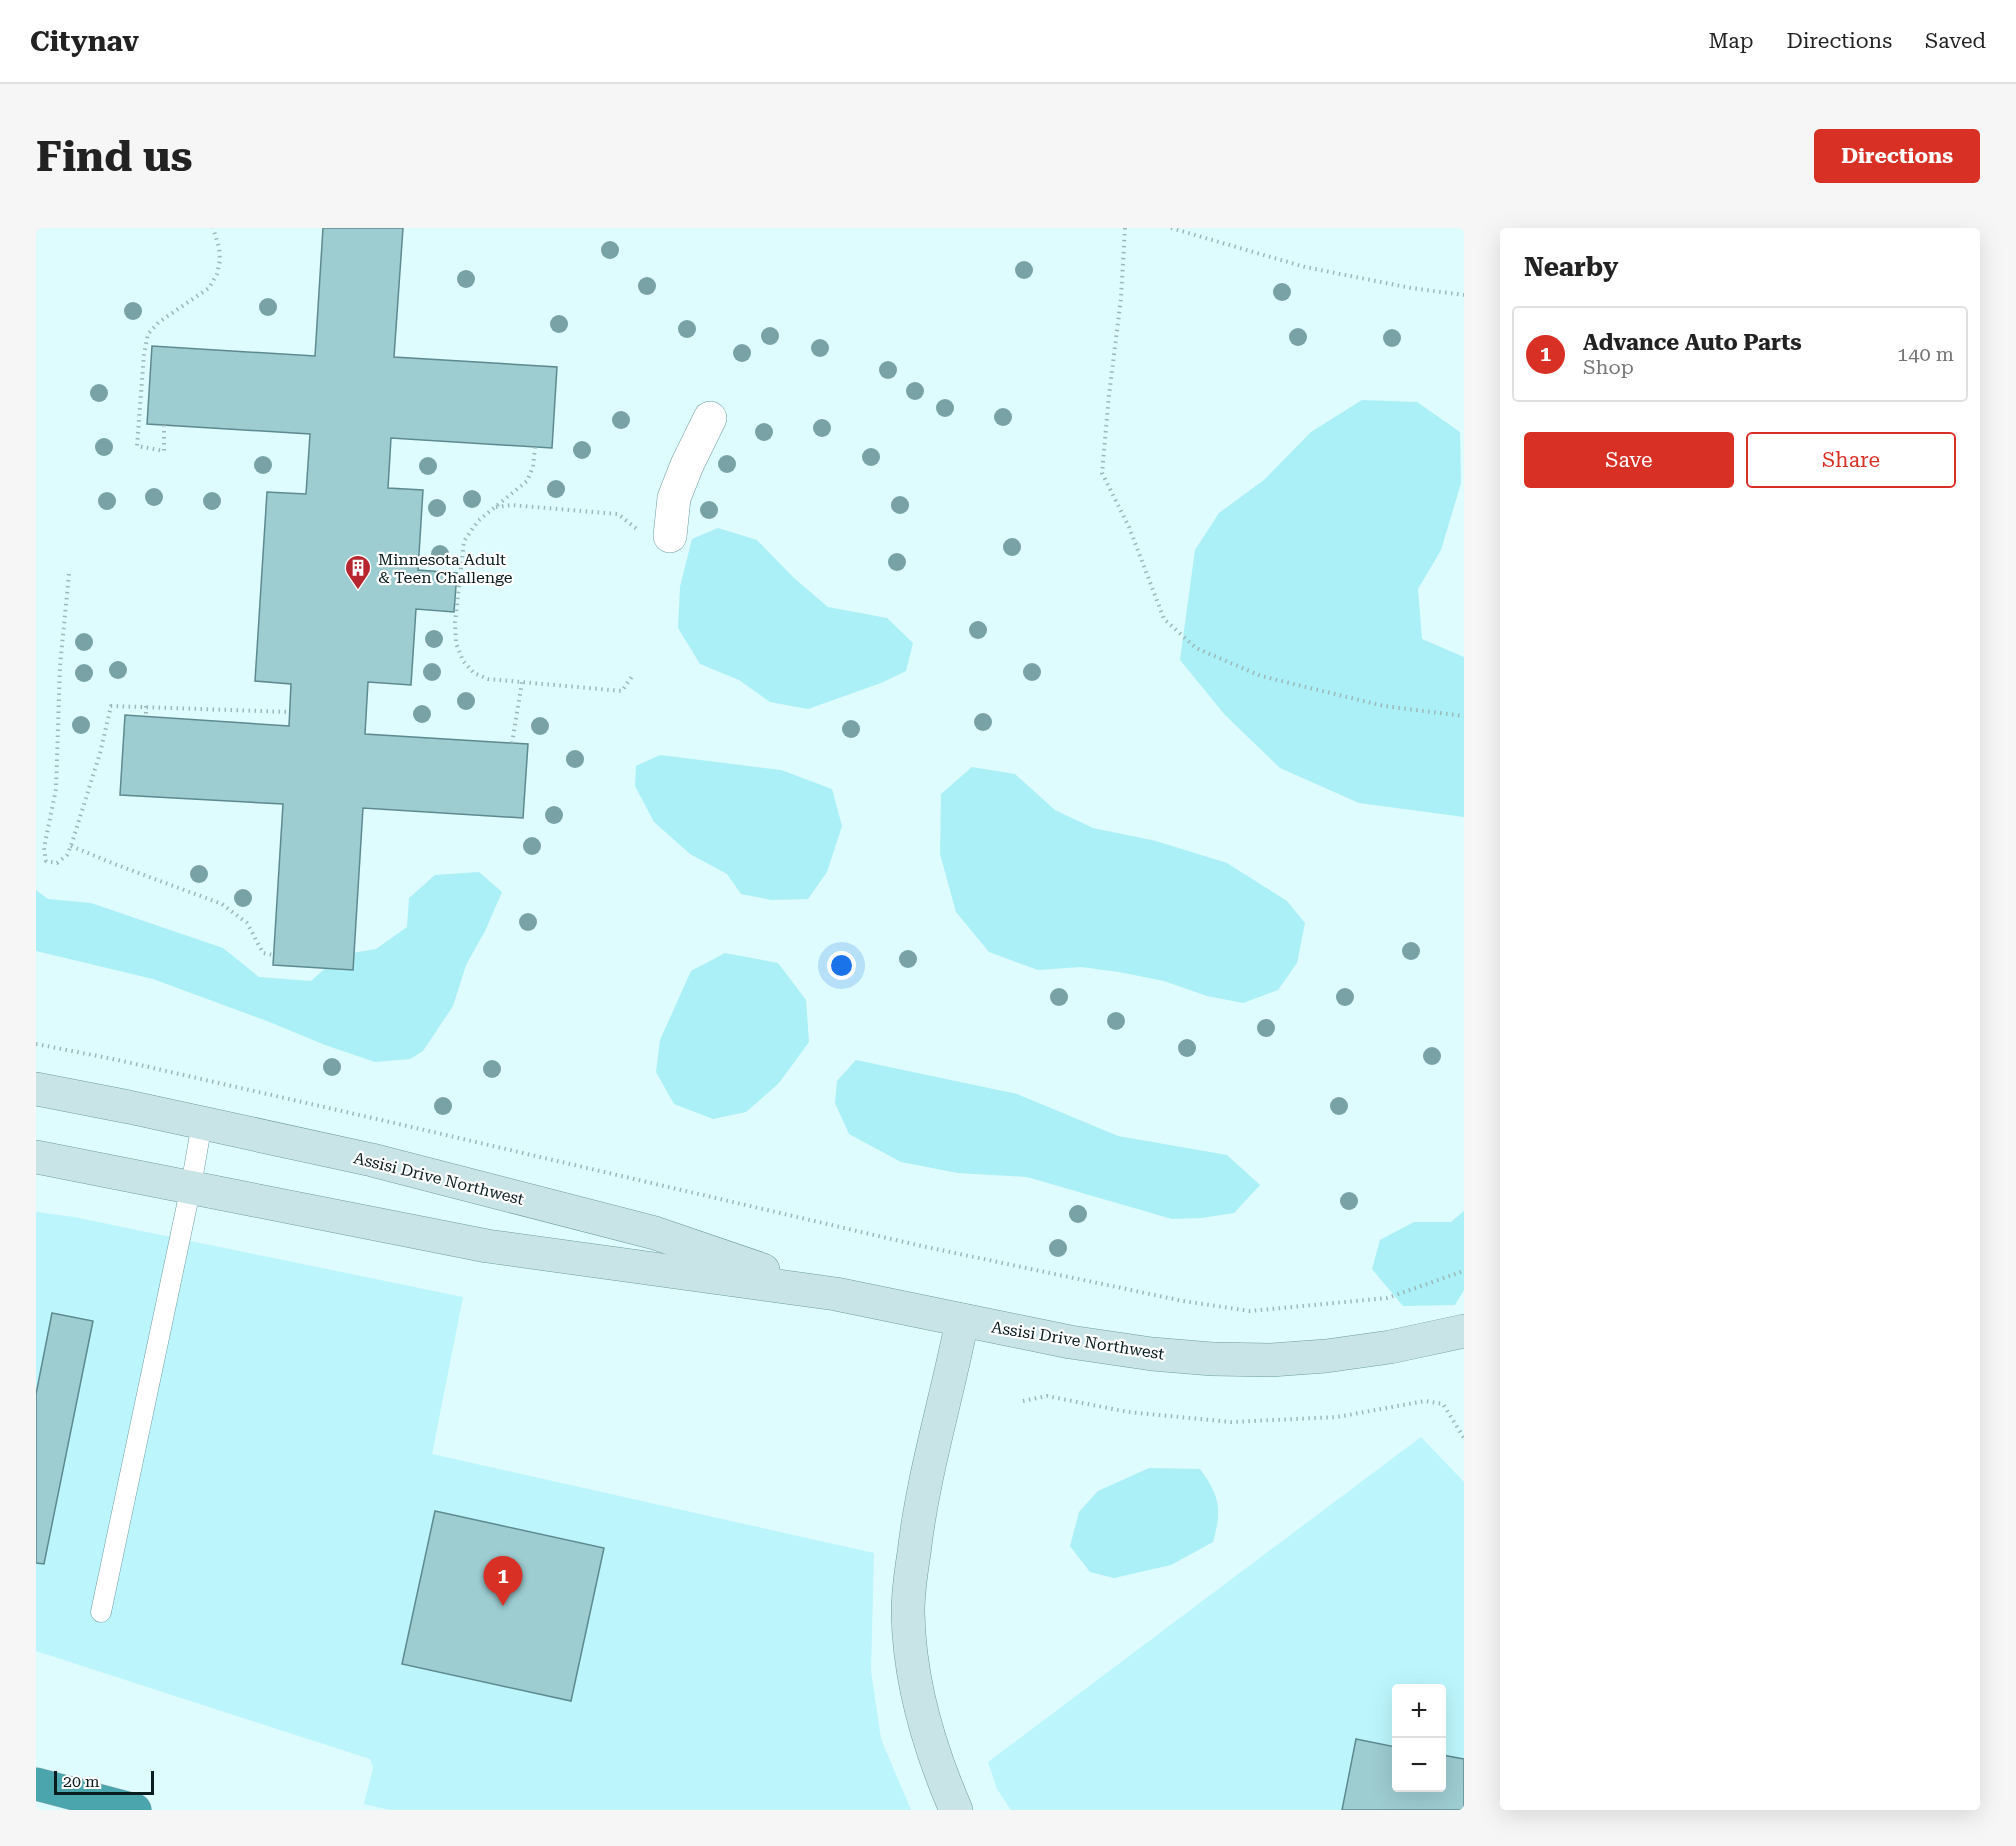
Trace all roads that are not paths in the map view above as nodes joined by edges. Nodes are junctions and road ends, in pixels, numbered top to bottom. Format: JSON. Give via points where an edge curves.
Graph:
{"nodes":[{"id":1,"x":710,"y":418,"type":"dead end"},
{"id":2,"x":656,"y":535,"type":"road end"},
{"id":3,"x":36,"y":1089,"type":"edge"},
{"id":4,"x":202,"y":1123,"type":"junction"},
{"id":5,"x":36,"y":1157,"type":"edge"},
{"id":6,"x":191,"y":1186,"type":"junction"},
{"id":7,"x":836,"y":1294,"type":"junction"},
{"id":8,"x":962,"y":1321,"type":"junction"},
{"id":9,"x":1464,"y":1330,"type":"edge"},
{"id":10,"x":101,"y":1612,"type":"dead end"},
{"id":11,"x":36,"y":1784,"type":"edge"},
{"id":12,"x":36,"y":1797,"type":"edge"},
{"id":13,"x":129,"y":1809,"type":"edge"},
{"id":14,"x":956,"y":1810,"type":"edge"}],
"edges":[{"from":1,"to":2,"type":"street"},
{"from":3,"to":4,"type":"main road","name":"Assisi Drive Northwest"},
{"from":4,"to":6,"type":"lane"},
{"from":4,"to":7,"type":"main road","name":"Assisi Drive Northwest","via":[[372,1160],[655,1233]]},
{"from":5,"to":6,"type":"main road","name":"Assisi Drive Northwest"},
{"from":6,"to":7,"type":"main road","name":"Assisi Drive Northwest","via":[[487,1246]]},
{"from":6,"to":10,"type":"lane"},
{"from":7,"to":8,"type":"main road","name":"Assisi Drive Northwest"},
{"from":8,"to":9,"type":"main road","name":"Assisi Drive Northwest","via":[[1070,1342],[1212,1359],[1326,1356],[1390,1347]]},
{"from":8,"to":14,"type":"main road","via":[[927,1468],[908,1613],[920,1705],[939,1770]]},
{"from":11,"to":13,"type":"highway"},
{"from":12,"to":13,"type":"highway"}]}
